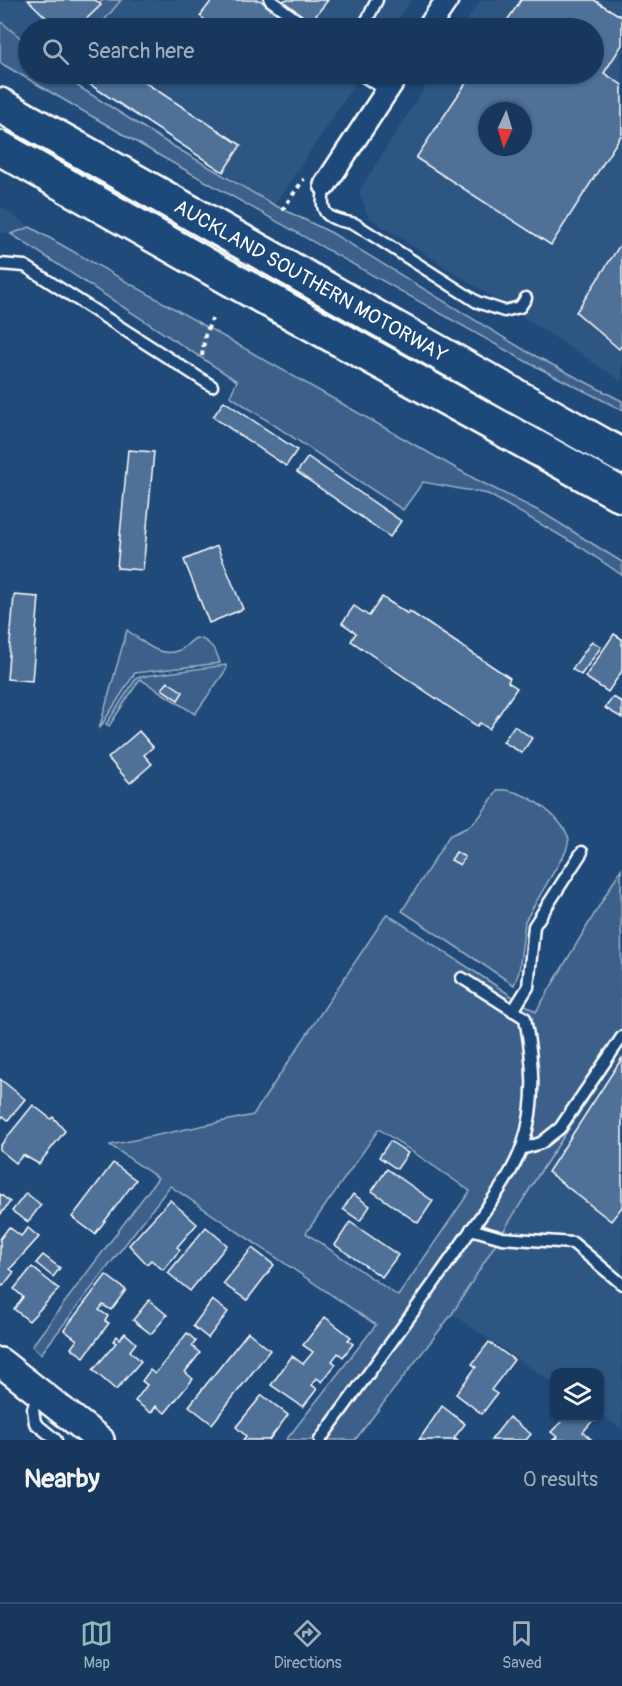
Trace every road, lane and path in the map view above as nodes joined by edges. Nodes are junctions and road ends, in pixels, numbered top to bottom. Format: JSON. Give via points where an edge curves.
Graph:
{"nodes":[{"id":1,"x":270,"y":0,"type":"edge"},
{"id":2,"x":377,"y":0,"type":"edge"},
{"id":3,"x":447,"y":0,"type":"edge"},
{"id":4,"x":294,"y":18,"type":"edge"},
{"id":5,"x":368,"y":18,"type":"edge"},
{"id":6,"x":435,"y":18,"type":"edge"},
{"id":7,"x":391,"y":84,"type":"edge"},
{"id":8,"x":0,"y":105,"type":"edge"},
{"id":9,"x":0,"y":148,"type":"edge"},
{"id":10,"x":325,"y":185,"type":"joint"},
{"id":11,"x":0,"y":264,"type":"edge"},
{"id":12,"x":526,"y":298,"type":"dead end"},
{"id":13,"x":212,"y":318,"type":"dead end"},
{"id":14,"x":202,"y":356,"type":"dead end"},
{"id":15,"x":212,"y":386,"type":"dead end"},
{"id":16,"x":561,"y":421,"type":"junction"},
{"id":17,"x":622,"y":444,"type":"edge"},
{"id":18,"x":622,"y":456,"type":"edge"},
{"id":19,"x":622,"y":495,"type":"edge"},
{"id":20,"x":582,"y":852,"type":"dead end"},
{"id":21,"x":462,"y":978,"type":"dead end"},
{"id":22,"x":513,"y":1011,"type":"junction"},
{"id":23,"x":622,"y":1037,"type":"edge"},
{"id":24,"x":521,"y":1149,"type":"junction"},
{"id":25,"x":471,"y":1229,"type":"junction"},
{"id":26,"x":622,"y":1284,"type":"edge"},
{"id":27,"x":0,"y":1362,"type":"edge"},
{"id":28,"x":38,"y":1392,"type":"junction"},
{"id":29,"x":56,"y":1440,"type":"edge"},
{"id":30,"x":100,"y":1440,"type":"edge"},
{"id":31,"x":320,"y":1440,"type":"edge"}],
"edges":[{"from":1,"to":4,"type":"lane"},
{"from":2,"to":5,"type":"lane"},
{"from":3,"to":6,"type":"street"},
{"from":7,"to":10,"type":"street"},
{"from":8,"to":16,"type":"highway","name":"AUCKLAND SOUTHERN MOTORWAY"},
{"from":9,"to":19,"type":"highway","name":"AUCKLAND SOUTHERN MOTORWAY"},
{"from":10,"to":12,"type":"lane","via":[[321,204],[333,220],[355,224],[477,302],[504,311],[520,307]]},
{"from":11,"to":15,"type":"lane","via":[[25,266]]},
{"from":13,"to":14,"type":"path"},
{"from":16,"to":17,"type":"highway"},
{"from":16,"to":18,"type":"highway","name":"AUCKLAND SOUTHERN MOTORWAY"},
{"from":20,"to":22,"type":"lane","via":[[534,926],[528,987]]},
{"from":21,"to":22,"type":"lane"},
{"from":22,"to":24,"type":"lane","via":[[525,1018],[534,1072]]},
{"from":23,"to":24,"type":"lane","via":[[560,1128],[541,1143]]},
{"from":24,"to":25,"type":"lane"},
{"from":25,"to":26,"type":"lane","via":[[502,1238],[573,1243]]},
{"from":25,"to":31,"type":"lane"},
{"from":27,"to":28,"type":"street"},
{"from":28,"to":29,"type":"lane","via":[[33,1409],[36,1423]]},
{"from":28,"to":30,"type":"street"}]}
